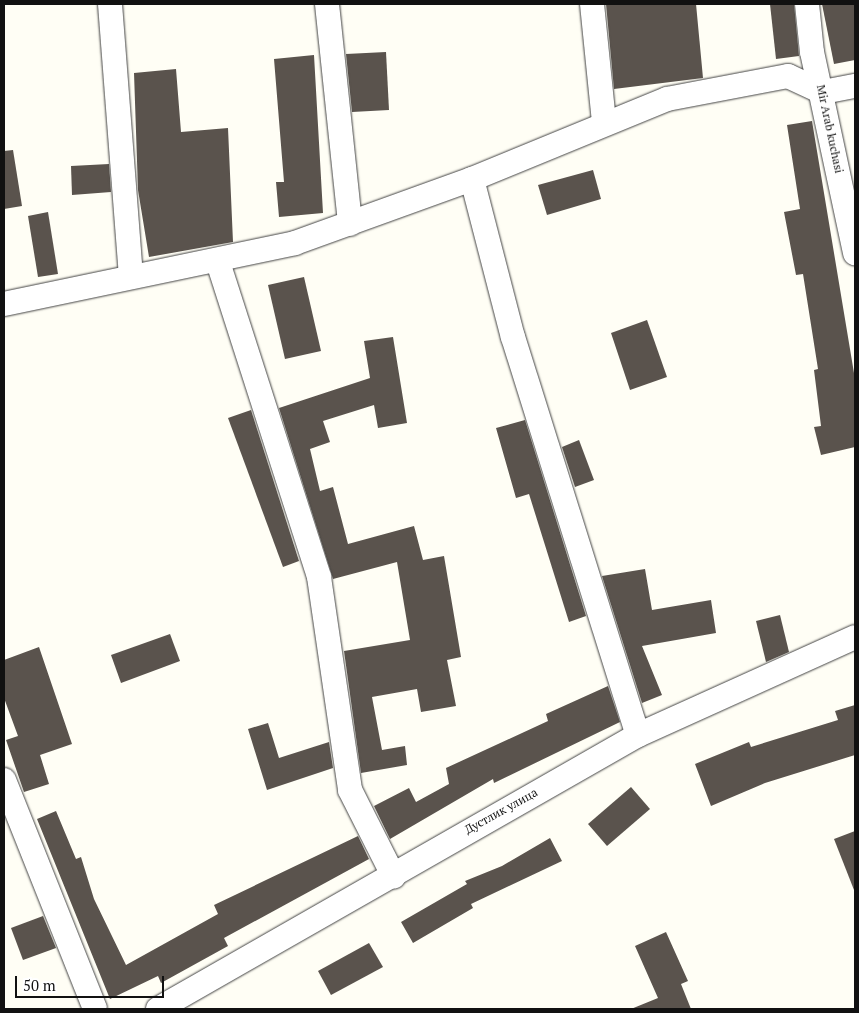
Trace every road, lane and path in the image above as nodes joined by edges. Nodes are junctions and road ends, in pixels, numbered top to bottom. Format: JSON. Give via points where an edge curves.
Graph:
{"nodes":[{"id":1,"x":110,"y":4,"type":"edge"},
{"id":2,"x":327,"y":4,"type":"edge"},
{"id":3,"x":592,"y":4,"type":"edge"},
{"id":4,"x":807,"y":4,"type":"edge"},
{"id":5,"x":855,"y":86,"type":"edge"},
{"id":6,"x":823,"y":92,"type":"junction"},
{"id":7,"x":604,"y":122,"type":"junction"},
{"id":8,"x":472,"y":179,"type":"junction"},
{"id":9,"x":350,"y":224,"type":"junction"},
{"id":10,"x":855,"y":253,"type":"edge"},
{"id":11,"x":218,"y":262,"type":"junction"},
{"id":12,"x":131,"y":274,"type":"junction"},
{"id":13,"x":4,"y":304,"type":"edge"},
{"id":14,"x":855,"y":638,"type":"edge"},
{"id":15,"x":638,"y":735,"type":"junction"},
{"id":16,"x":4,"y":780,"type":"edge"},
{"id":17,"x":394,"y":877,"type":"junction"},
{"id":18,"x":95,"y":1009,"type":"edge"},
{"id":19,"x":158,"y":1009,"type":"edge"}],
"edges":[{"from":1,"to":12,"type":"street"},
{"from":2,"to":9,"type":"street"},
{"from":3,"to":7,"type":"street"},
{"from":4,"to":6,"type":"street","name":"Mir Arab kuchasi"},
{"from":5,"to":6,"type":"street"},
{"from":6,"to":7,"type":"street","via":[[788,76],[667,99]]},
{"from":6,"to":10,"type":"street","name":"Mir Arab kuchasi"},
{"from":7,"to":8,"type":"street"},
{"from":8,"to":9,"type":"street"},
{"from":8,"to":15,"type":"street","via":[[513,337]]},
{"from":9,"to":11,"type":"street"},
{"from":11,"to":12,"type":"street"},
{"from":11,"to":17,"type":"street","via":[[319,577],[350,790]]},
{"from":12,"to":13,"type":"street"},
{"from":14,"to":15,"type":"street","name":"Дустлик улица"},
{"from":15,"to":17,"type":"street","name":"Дустлик улица","via":[[447,841]]},
{"from":16,"to":18,"type":"street"},
{"from":17,"to":19,"type":"street","name":"Дустлик улица"}]}
